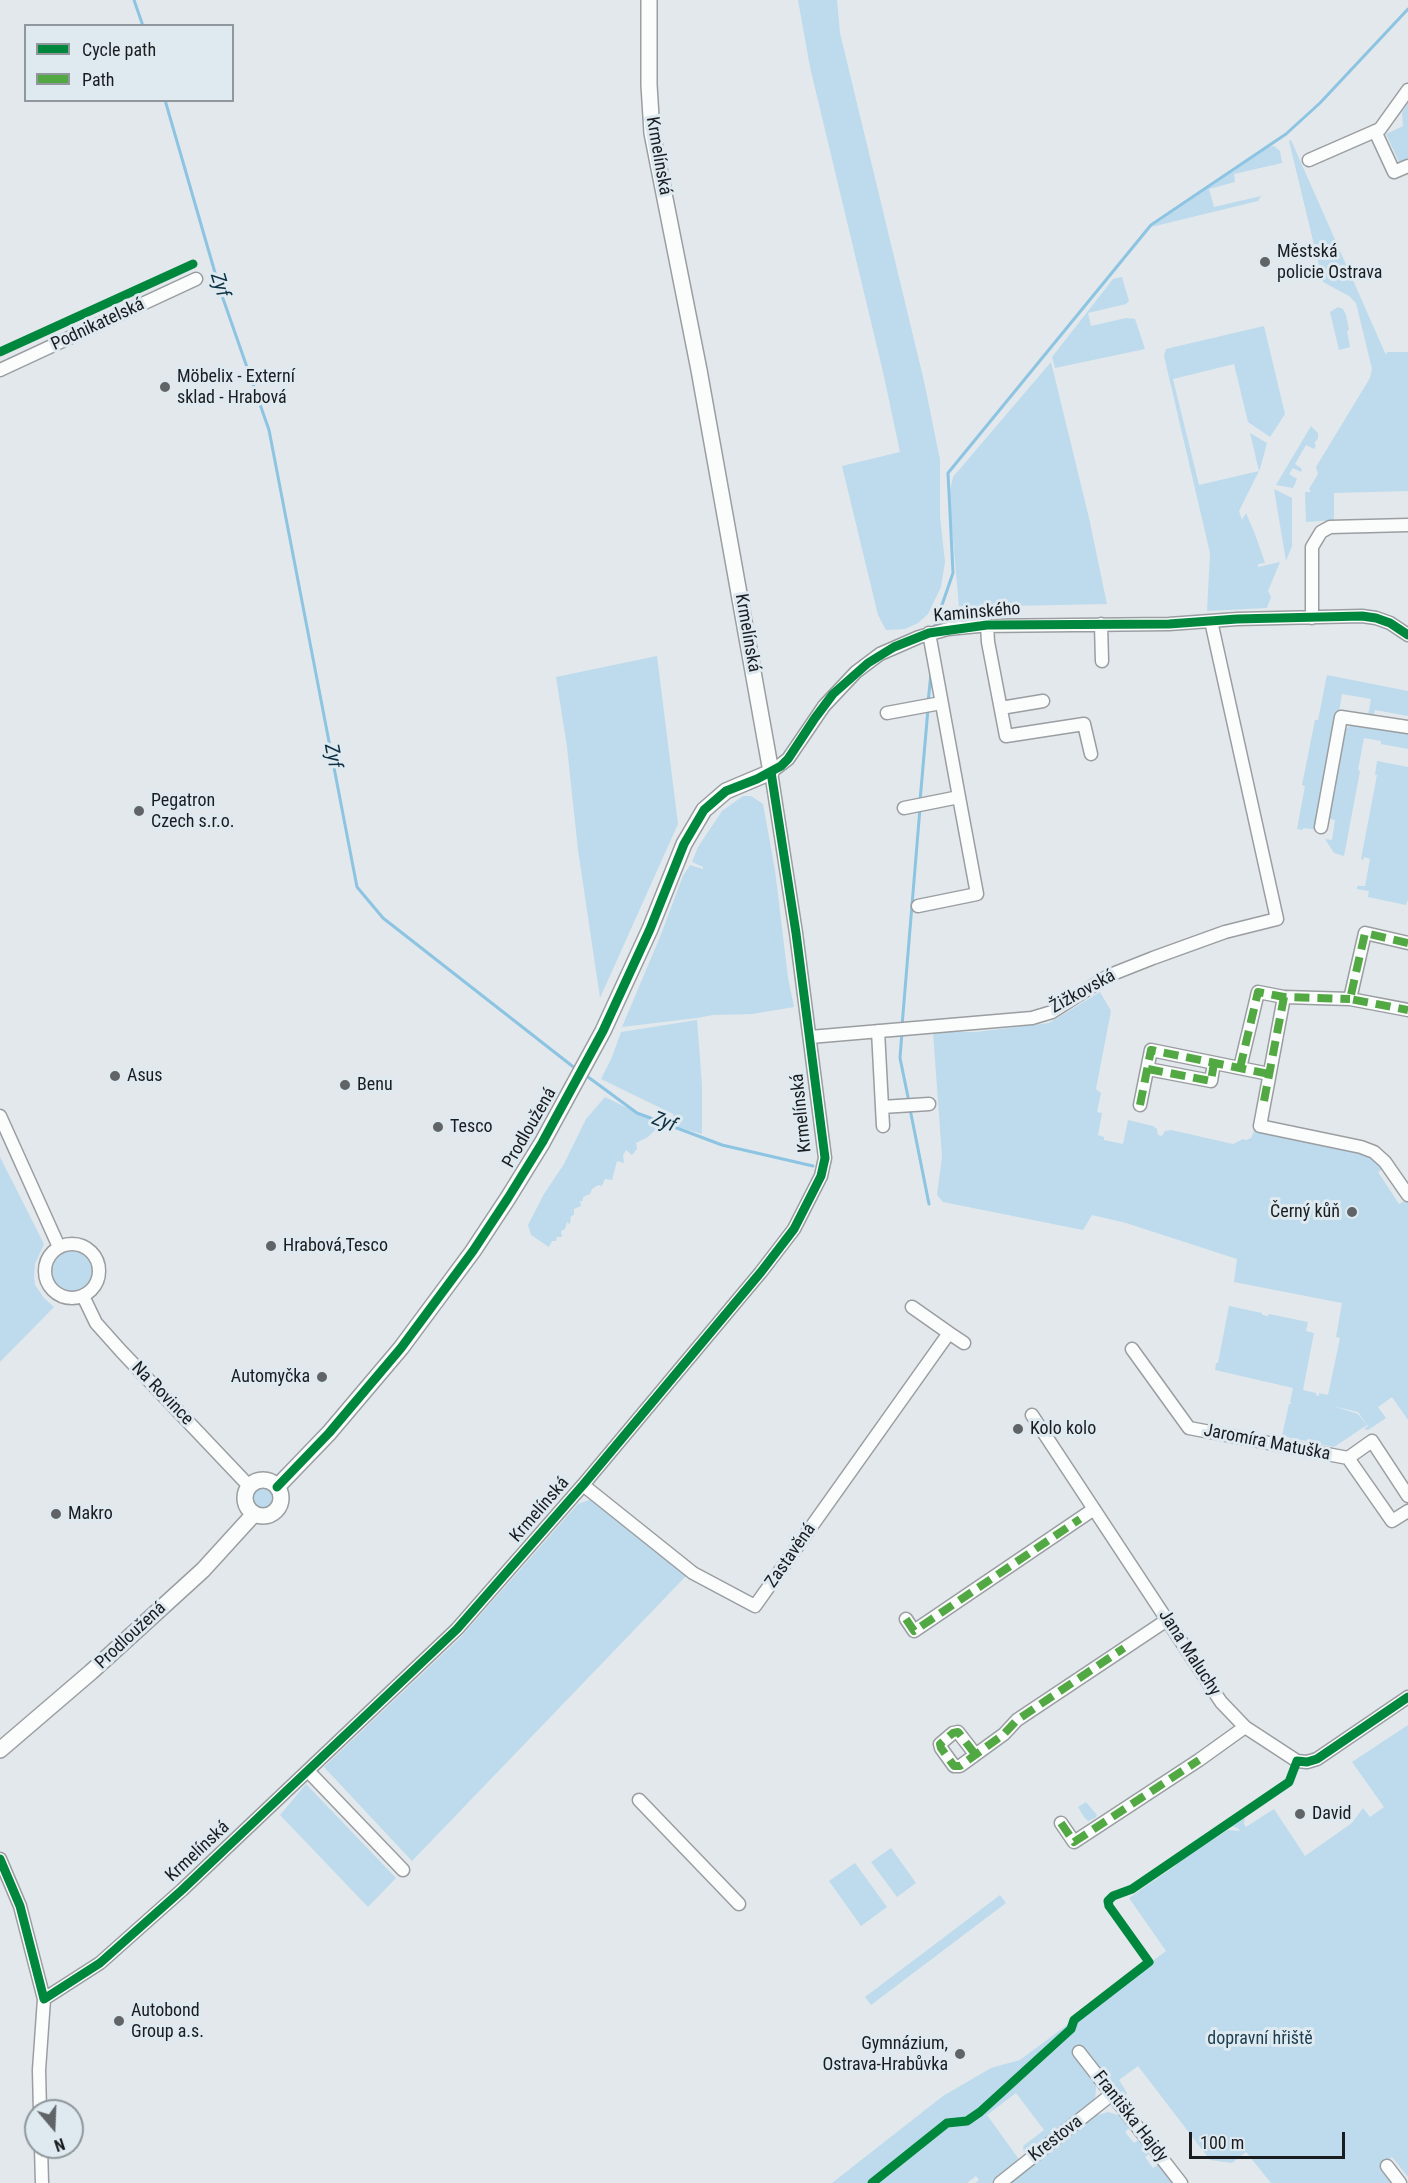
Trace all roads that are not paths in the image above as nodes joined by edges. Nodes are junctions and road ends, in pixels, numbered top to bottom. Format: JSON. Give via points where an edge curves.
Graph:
{"nodes":[{"id":1,"x":649,"y":0,"type":"edge"},
{"id":2,"x":1408,"y":90,"type":"edge"},
{"id":3,"x":1375,"y":131,"type":"junction"},
{"id":4,"x":1309,"y":160,"type":"dead end"},
{"id":5,"x":1408,"y":166,"type":"edge"},
{"id":6,"x":196,"y":279,"type":"dead end"},
{"id":7,"x":0,"y":370,"type":"edge"},
{"id":8,"x":1408,"y":525,"type":"edge"},
{"id":9,"x":1312,"y":618,"type":"junction"},
{"id":10,"x":1211,"y":621,"type":"junction"},
{"id":11,"x":1101,"y":624,"type":"junction"},
{"id":12,"x":987,"y":625,"type":"junction"},
{"id":13,"x":929,"y":633,"type":"junction"},
{"id":14,"x":1408,"y":635,"type":"edge"},
{"id":15,"x":1102,"y":661,"type":"dead end"},
{"id":16,"x":1043,"y":701,"type":"dead end"},
{"id":17,"x":941,"y":702,"type":"junction"},
{"id":18,"x":1001,"y":708,"type":"junction"},
{"id":19,"x":1084,"y":711,"type":"dead end"},
{"id":20,"x":886,"y":713,"type":"dead end"},
{"id":21,"x":1084,"y":724,"type":"junction"},
{"id":22,"x":1408,"y":727,"type":"edge"},
{"id":23,"x":1091,"y":754,"type":"dead end"},
{"id":24,"x":771,"y":772,"type":"junction"},
{"id":25,"x":959,"y":797,"type":"junction"},
{"id":26,"x":904,"y":808,"type":"dead end"},
{"id":27,"x":1321,"y":826,"type":"dead end"},
{"id":28,"x":918,"y":906,"type":"dead end"},
{"id":29,"x":1408,"y":943,"type":"edge"},
{"id":30,"x":1284,"y":997,"type":"junction"},
{"id":31,"x":1350,"y":999,"type":"junction"},
{"id":32,"x":1408,"y":1010,"type":"edge"},
{"id":33,"x":878,"y":1031,"type":"junction"},
{"id":34,"x":810,"y":1037,"type":"junction"},
{"id":35,"x":1214,"y":1063,"type":"junction"},
{"id":36,"x":1240,"y":1068,"type":"junction"},
{"id":37,"x":1148,"y":1069,"type":"junction"},
{"id":38,"x":1269,"y":1074,"type":"junction"},
{"id":39,"x":928,"y":1104,"type":"dead end"},
{"id":40,"x":1140,"y":1105,"type":"dead end"},
{"id":41,"x":882,"y":1107,"type":"junction"},
{"id":42,"x":0,"y":1116,"type":"edge"},
{"id":43,"x":883,"y":1126,"type":"dead end"},
{"id":44,"x":1408,"y":1195,"type":"edge"},
{"id":45,"x":59,"y":1247,"type":"junction"},
{"id":46,"x":83,"y":1296,"type":"junction"},
{"id":47,"x":912,"y":1307,"type":"dead end"},
{"id":48,"x":949,"y":1333,"type":"junction"},
{"id":49,"x":964,"y":1343,"type":"dead end"},
{"id":50,"x":1132,"y":1349,"type":"dead end"},
{"id":51,"x":1032,"y":1415,"type":"dead end"},
{"id":52,"x":1348,"y":1458,"type":"junction"},
{"id":53,"x":583,"y":1485,"type":"junction"},
{"id":54,"x":249,"y":1486,"type":"junction"},
{"id":55,"x":277,"y":1487,"type":"junction"},
{"id":56,"x":1408,"y":1496,"type":"edge"},
{"id":57,"x":1094,"y":1509,"type":"junction"},
{"id":58,"x":1408,"y":1511,"type":"edge"},
{"id":59,"x":254,"y":1514,"type":"junction"},
{"id":60,"x":906,"y":1619,"type":"dead end"},
{"id":61,"x":1167,"y":1620,"type":"junction"},
{"id":62,"x":1408,"y":1697,"type":"edge"},
{"id":63,"x":1245,"y":1726,"type":"junction"},
{"id":64,"x":0,"y":1750,"type":"edge"},
{"id":65,"x":975,"y":1754,"type":"dead end"},
{"id":66,"x":308,"y":1771,"type":"junction"},
{"id":67,"x":639,"y":1800,"type":"dead end"},
{"id":68,"x":1061,"y":1823,"type":"dead end"},
{"id":69,"x":0,"y":1859,"type":"edge"},
{"id":70,"x":403,"y":1870,"type":"dead end"},
{"id":71,"x":739,"y":1904,"type":"dead end"},
{"id":72,"x":44,"y":1999,"type":"junction"},
{"id":73,"x":1079,"y":2052,"type":"dead end"},
{"id":74,"x":1112,"y":2094,"type":"junction"},
{"id":75,"x":40,"y":2099,"type":"edge"},
{"id":76,"x":41,"y":2159,"type":"edge"},
{"id":77,"x":1387,"y":2166,"type":"dead end"},
{"id":78,"x":42,"y":2183,"type":"edge"},
{"id":79,"x":1000,"y":2183,"type":"edge"},
{"id":80,"x":1181,"y":2183,"type":"edge"},
{"id":81,"x":1400,"y":2183,"type":"edge"}],
"edges":[{"from":1,"to":24,"type":"main road","name":"Krmelínská","via":[[652,133],[697,358]]},
{"from":2,"to":3,"type":"street"},
{"from":3,"to":4,"type":"street"},
{"from":3,"to":5,"type":"street","via":[[1394,172]]},
{"from":6,"to":7,"type":"street","name":"Podnikatelská"},
{"from":8,"to":9,"type":"street","via":[[1330,527],[1321,532],[1312,547]]},
{"from":9,"to":10,"type":"street","name":"Kaminského"},
{"from":9,"to":14,"type":"street","name":"Kaminského","via":[[1376,618]]},
{"from":10,"to":11,"type":"street","name":"Kaminského"},
{"from":10,"to":33,"type":"street","name":"Žižkovská","via":[[1277,919],[1225,932],[1110,975],[1052,1012],[1032,1018]]},
{"from":11,"to":12,"type":"street","name":"Kaminského"},
{"from":11,"to":15,"type":"street"},
{"from":12,"to":13,"type":"street","name":"Kaminského"},
{"from":12,"to":18,"type":"street","name":"Kaminského"},
{"from":13,"to":17,"type":"street","name":"Kaminského"},
{"from":13,"to":24,"type":"street","name":"Kaminského","via":[[894,647],[856,672],[824,706],[788,759]]},
{"from":16,"to":18,"type":"street"},
{"from":17,"to":20,"type":"street"},
{"from":17,"to":25,"type":"street","name":"Kaminského"},
{"from":18,"to":21,"type":"street","name":"Kaminského","via":[[1006,736]]},
{"from":19,"to":21,"type":"street"},
{"from":21,"to":23,"type":"street"},
{"from":22,"to":27,"type":"street","via":[[1341,717]]},
{"from":24,"to":34,"type":"street","name":"Krmelínská"},
{"from":24,"to":55,"type":"main road","name":"Prodloužená","via":[[726,791],[710,803],[692,827],[620,997],[574,1087],[508,1198],[441,1295],[355,1404]]},
{"from":25,"to":26,"type":"street"},
{"from":25,"to":28,"type":"street","name":"Kaminského","via":[[977,894]]},
{"from":29,"to":31,"type":"street","via":[[1365,933]]},
{"from":30,"to":31,"type":"street"},
{"from":30,"to":36,"type":"street","via":[[1258,992]]},
{"from":30,"to":38,"type":"street"},
{"from":31,"to":32,"type":"street"},
{"from":33,"to":34,"type":"street","name":"Žižkovská"},
{"from":33,"to":41,"type":"street"},
{"from":34,"to":53,"type":"street","name":"Krmelínská","via":[[825,1158],[812,1196],[794,1229],[761,1272]]},
{"from":35,"to":36,"type":"street"},
{"from":35,"to":37,"type":"street","via":[[1211,1081]]},
{"from":35,"to":37,"type":"street","via":[[1151,1050]]},
{"from":36,"to":38,"type":"street"},
{"from":37,"to":40,"type":"street"},
{"from":38,"to":44,"type":"street","via":[[1260,1126],[1374,1152]]},
{"from":39,"to":41,"type":"street"},
{"from":41,"to":43,"type":"street"},
{"from":42,"to":45,"type":"street"},
{"from":45,"to":46,"type":"street","via":[[44,1269],[45,1278],[56,1293]]},
{"from":45,"to":46,"type":"street","via":[[81,1245],[97,1259],[96,1283]]},
{"from":46,"to":54,"type":"street","name":"Na Rovince","via":[[108,1337]]},
{"from":47,"to":48,"type":"street"},
{"from":48,"to":49,"type":"street"},
{"from":48,"to":53,"type":"street","name":"Zastavěná","via":[[754,1606],[693,1573]]},
{"from":50,"to":52,"type":"street","name":"Jaromíra Matuška","via":[[1189,1428]]},
{"from":51,"to":57,"type":"street","name":"Jana Maluchy"},
{"from":52,"to":56,"type":"street","name":"Jaromíra Matuška","via":[[1372,1441]]},
{"from":52,"to":58,"type":"street","via":[[1392,1521]]},
{"from":53,"to":66,"type":"street","name":"Krmelínská","via":[[458,1629]]},
{"from":54,"to":55,"type":"main road","via":[[265,1480]]},
{"from":54,"to":59,"type":"main road","via":[[244,1500]]},
{"from":55,"to":59,"type":"main road","via":[[281,1497],[276,1510],[267,1516]]},
{"from":57,"to":60,"type":"street","via":[[914,1631]]},
{"from":57,"to":61,"type":"street","name":"Jana Maluchy"},
{"from":59,"to":64,"type":"main road","name":"Prodloužená","via":[[186,1586]]},
{"from":61,"to":63,"type":"street","name":"Jana Maluchy","via":[[1221,1702]]},
{"from":61,"to":65,"type":"street","via":[[1017,1720]]},
{"from":62,"to":63,"type":"street","name":"Jana Maluchy","via":[[1307,1762],[1297,1761]]},
{"from":63,"to":68,"type":"street","via":[[1074,1842]]},
{"from":66,"to":70,"type":"street"},
{"from":66,"to":72,"type":"street","name":"Krmelínská","via":[[100,1963]]},
{"from":67,"to":71,"type":"street"},
{"from":69,"to":72,"type":"street","via":[[20,1906]]},
{"from":72,"to":75,"type":"street"},
{"from":73,"to":74,"type":"street","name":"Františka Hajdy"},
{"from":74,"to":79,"type":"street","name":"Krestova"},
{"from":74,"to":80,"type":"street","name":"Františka Hajdy"},
{"from":76,"to":78,"type":"street"},
{"from":77,"to":81,"type":"street"}]}
